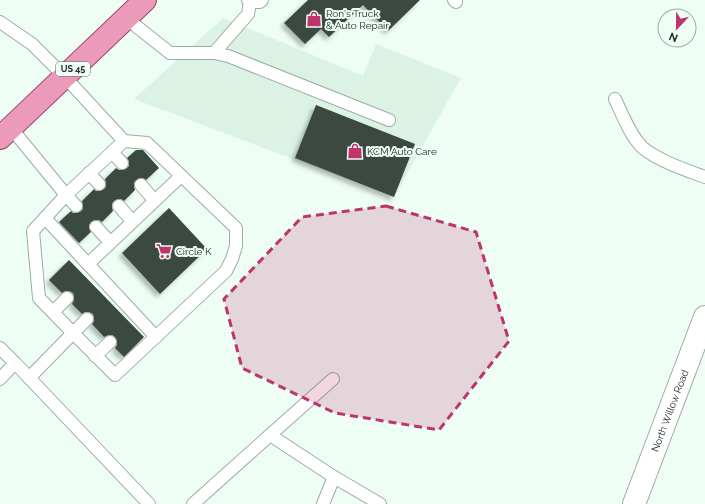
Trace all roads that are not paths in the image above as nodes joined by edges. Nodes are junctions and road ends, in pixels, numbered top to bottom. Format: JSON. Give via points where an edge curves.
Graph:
{"nodes":[{"id":1,"x":142,"y":1,"type":"edge"},
{"id":2,"x":253,"y":1,"type":"edge"},
{"id":3,"x":126,"y":18,"type":"junction"},
{"id":4,"x":0,"y":22,"type":"edge"},
{"id":5,"x":214,"y":53,"type":"junction"},
{"id":6,"x":65,"y":77,"type":"junction"},
{"id":7,"x":615,"y":99,"type":"dead end"},
{"id":8,"x":389,"y":120,"type":"dead end"},
{"id":9,"x":6,"y":133,"type":"edge"},
{"id":10,"x":124,"y":141,"type":"junction"},
{"id":11,"x":112,"y":152,"type":"junction"},
{"id":12,"x":122,"y":163,"type":"dead end"},
{"id":13,"x":89,"y":173,"type":"junction"},
{"id":14,"x":181,"y":176,"type":"junction"},
{"id":15,"x":705,"y":177,"type":"edge"},
{"id":16,"x":99,"y":184,"type":"dead end"},
{"id":17,"x":141,"y":185,"type":"dead end"},
{"id":18,"x":66,"y":195,"type":"junction"},
{"id":19,"x":154,"y":200,"type":"junction"},
{"id":20,"x":76,"y":206,"type":"dead end"},
{"id":21,"x":118,"y":206,"type":"dead end"},
{"id":22,"x":45,"y":218,"type":"junction"},
{"id":23,"x":132,"y":221,"type":"junction"},
{"id":24,"x":96,"y":227,"type":"dead end"},
{"id":25,"x":110,"y":242,"type":"junction"},
{"id":26,"x":90,"y":271,"type":"junction"},
{"id":27,"x":67,"y":298,"type":"dead end"},
{"id":28,"x":53,"y":312,"type":"junction"},
{"id":29,"x":705,"y":317,"type":"edge"},
{"id":30,"x":87,"y":319,"type":"dead end"},
{"id":31,"x":73,"y":334,"type":"junction"},
{"id":32,"x":156,"y":337,"type":"junction"},
{"id":33,"x":110,"y":342,"type":"dead end"},
{"id":34,"x":0,"y":348,"type":"edge"},
{"id":35,"x":95,"y":356,"type":"junction"},
{"id":36,"x":16,"y":363,"type":"junction"},
{"id":37,"x":29,"y":378,"type":"junction"},
{"id":38,"x":0,"y":379,"type":"edge"},
{"id":39,"x":333,"y":379,"type":"dead end"},
{"id":40,"x":270,"y":435,"type":"junction"},
{"id":41,"x":334,"y":477,"type":"junction"},
{"id":42,"x":149,"y":504,"type":"edge"},
{"id":43,"x":193,"y":504,"type":"edge"},
{"id":44,"x":323,"y":504,"type":"edge"},
{"id":45,"x":380,"y":504,"type":"edge"},
{"id":46,"x":634,"y":504,"type":"edge"}],
"edges":[{"from":1,"to":3,"type":"main road","number":"US 45"},
{"from":2,"to":5,"type":"lane","via":[[248,14]]},
{"from":3,"to":5,"type":"lane","via":[[170,53]]},
{"from":3,"to":6,"type":"main road","number":"US 45"},
{"from":4,"to":6,"type":"lane","via":[[32,44]]},
{"from":5,"to":8,"type":"lane","via":[[228,56]]},
{"from":6,"to":9,"type":"main road","number":"US 45"},
{"from":6,"to":10,"type":"lane"},
{"from":7,"to":15,"type":"lane","via":[[642,147],[685,170]]},
{"from":9,"to":18,"type":"lane"},
{"from":10,"to":11,"type":"lane"},
{"from":10,"to":14,"type":"lane","via":[[147,143]]},
{"from":11,"to":12,"type":"lane"},
{"from":11,"to":13,"type":"lane"},
{"from":13,"to":16,"type":"lane"},
{"from":13,"to":18,"type":"lane"},
{"from":14,"to":19,"type":"lane"},
{"from":14,"to":32,"type":"lane","via":[[236,228],[236,246],[226,271]]},
{"from":17,"to":19,"type":"lane"},
{"from":18,"to":20,"type":"lane"},
{"from":18,"to":22,"type":"lane"},
{"from":19,"to":23,"type":"lane"},
{"from":21,"to":23,"type":"lane"},
{"from":22,"to":26,"type":"lane"},
{"from":22,"to":28,"type":"lane","via":[[33,231],[39,298]]},
{"from":23,"to":25,"type":"lane"},
{"from":24,"to":25,"type":"lane"},
{"from":25,"to":26,"type":"lane"},
{"from":26,"to":32,"type":"lane","via":[[134,320]]},
{"from":27,"to":28,"type":"lane"},
{"from":28,"to":31,"type":"lane"},
{"from":29,"to":46,"type":"street","name":"North Willow Road"},
{"from":30,"to":31,"type":"lane"},
{"from":31,"to":35,"type":"lane"},
{"from":31,"to":37,"type":"lane"},
{"from":32,"to":35,"type":"lane","via":[[115,375]]},
{"from":33,"to":35,"type":"lane"},
{"from":34,"to":36,"type":"lane"},
{"from":36,"to":37,"type":"lane"},
{"from":36,"to":38,"type":"lane"},
{"from":37,"to":42,"type":"lane"},
{"from":39,"to":40,"type":"lane"},
{"from":40,"to":41,"type":"lane"},
{"from":40,"to":43,"type":"lane"},
{"from":41,"to":44,"type":"lane"},
{"from":41,"to":45,"type":"lane"}]}
